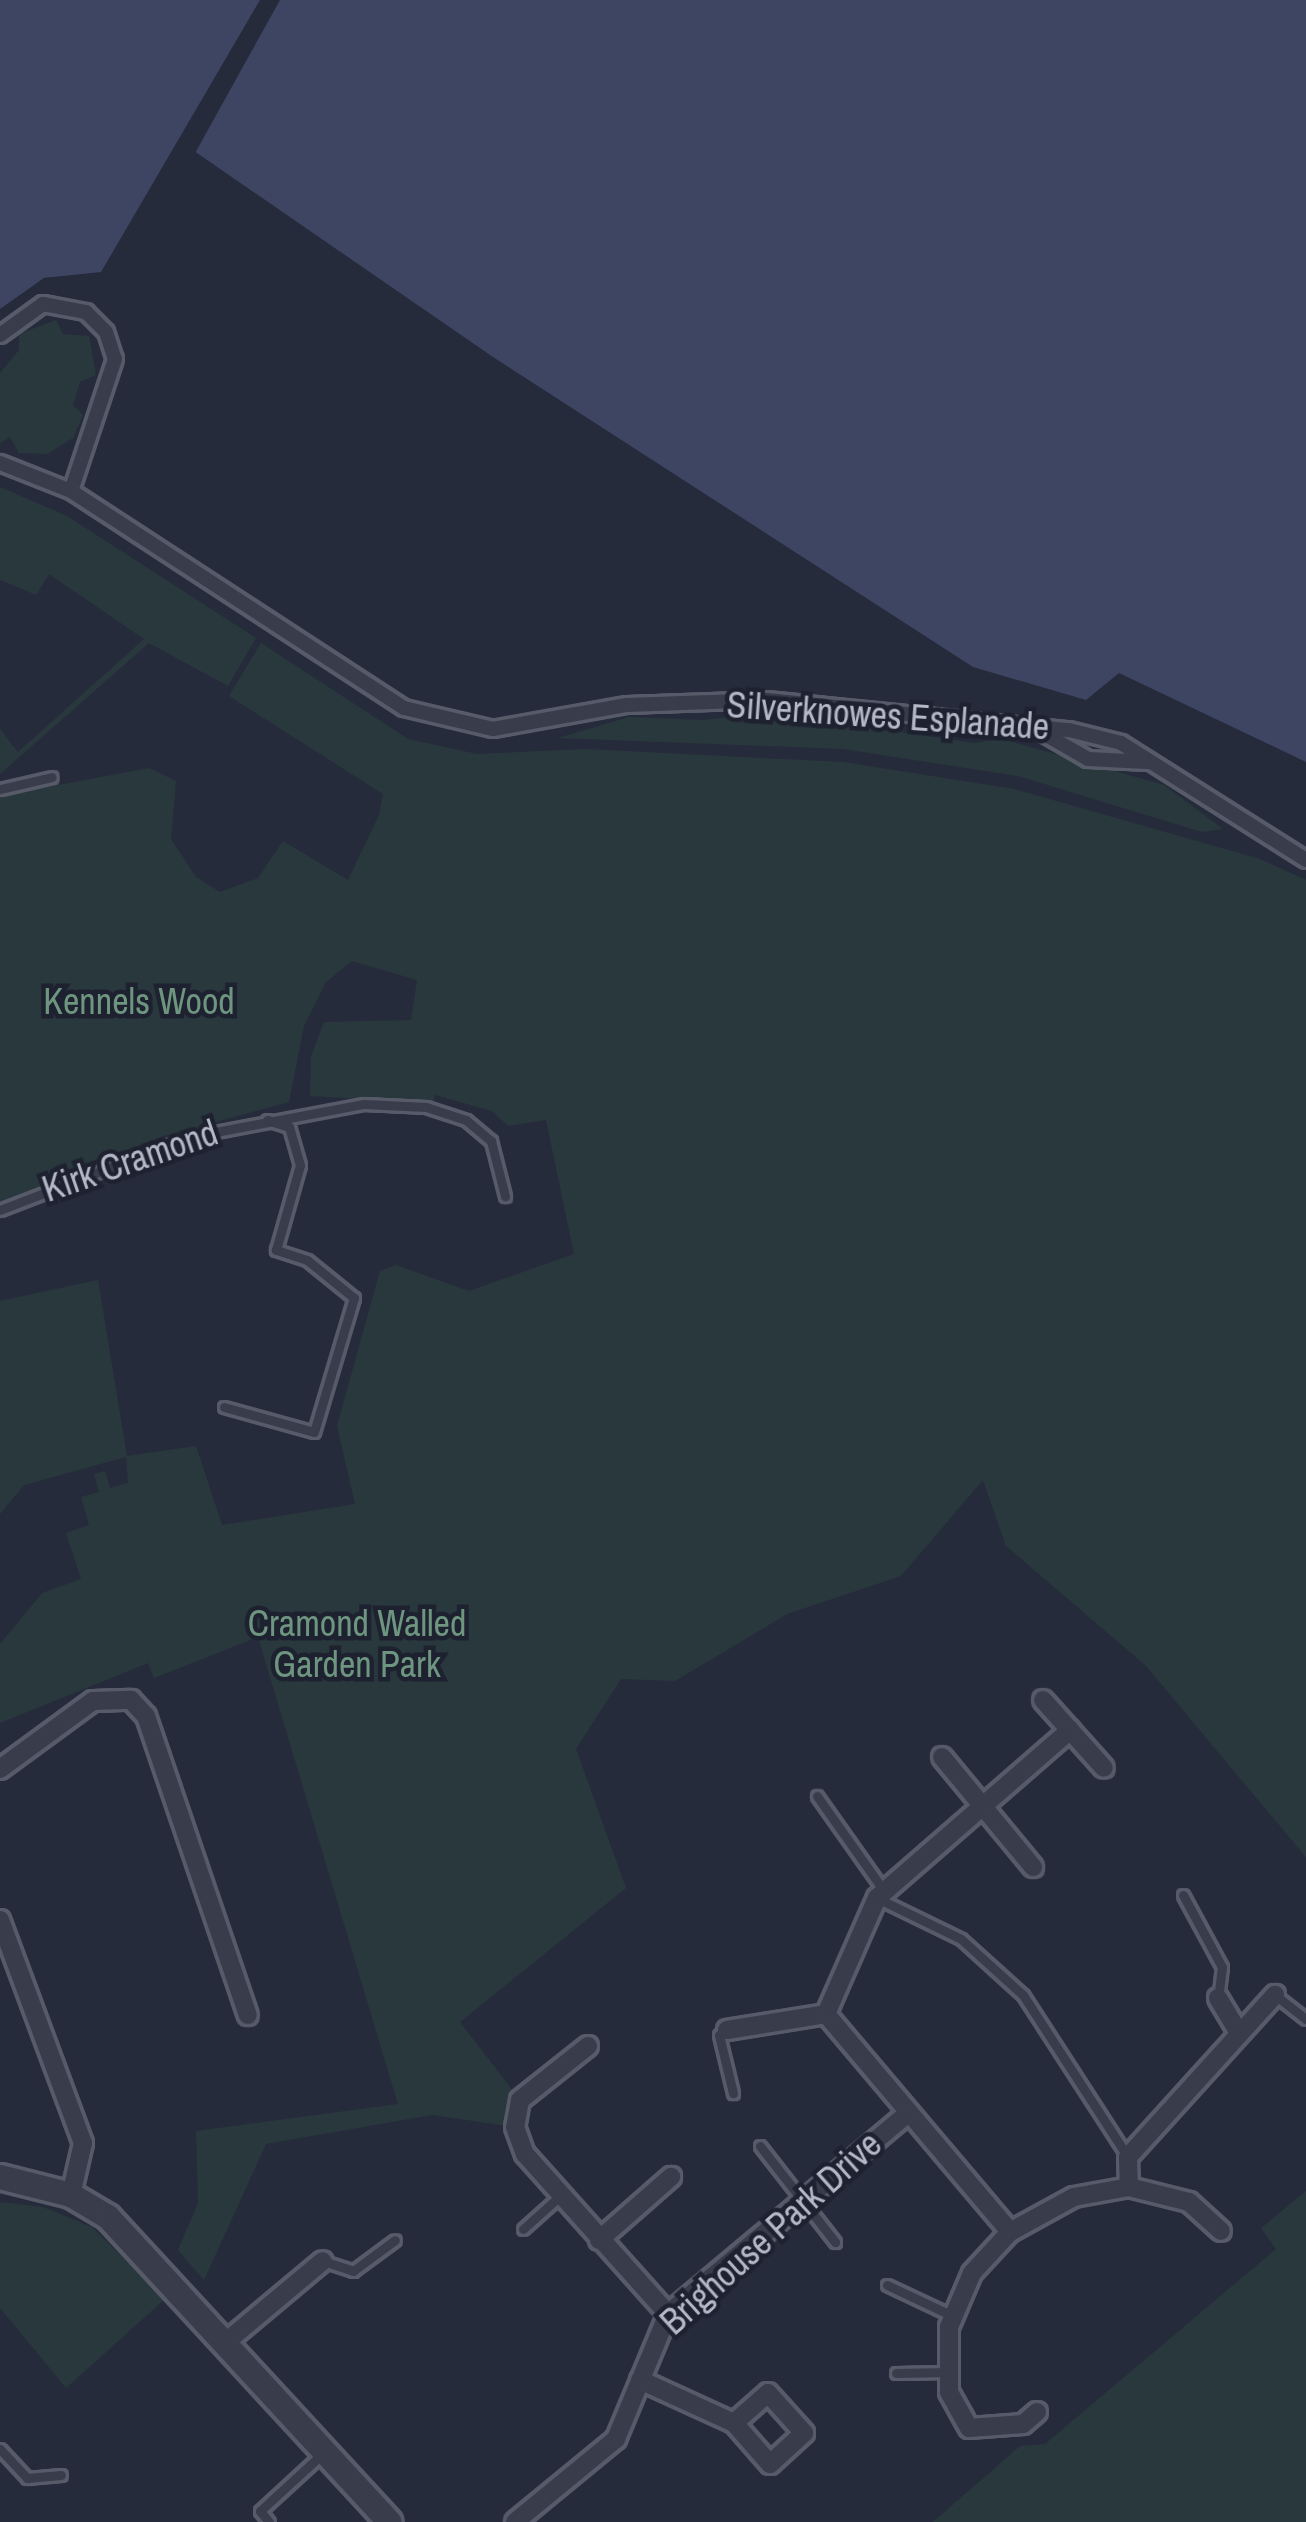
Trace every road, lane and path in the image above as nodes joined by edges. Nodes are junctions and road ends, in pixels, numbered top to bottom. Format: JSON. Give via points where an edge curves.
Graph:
{"nodes":[{"id":1,"x":0,"y":335,"type":"edge"},
{"id":2,"x":0,"y":463,"type":"edge"},
{"id":3,"x":71,"y":491,"type":"junction"},
{"id":4,"x":1041,"y":732,"type":"junction"},
{"id":5,"x":1147,"y":762,"type":"junction"},
{"id":6,"x":52,"y":777,"type":"dead end"},
{"id":7,"x":0,"y":789,"type":"edge"},
{"id":8,"x":1306,"y":860,"type":"edge"},
{"id":9,"x":262,"y":1118,"type":"junction"},
{"id":10,"x":505,"y":1196,"type":"dead end"},
{"id":11,"x":0,"y":1210,"type":"edge"},
{"id":12,"x":224,"y":1408,"type":"dead end"},
{"id":13,"x":1043,"y":1700,"type":"dead end"},
{"id":14,"x":1070,"y":1730,"type":"junction"},
{"id":15,"x":942,"y":1757,"type":"dead end"},
{"id":16,"x":1104,"y":1768,"type":"dead end"},
{"id":17,"x":0,"y":1769,"type":"edge"},
{"id":18,"x":817,"y":1796,"type":"dead end"},
{"id":19,"x":980,"y":1806,"type":"junction"},
{"id":20,"x":1033,"y":1867,"type":"dead end"},
{"id":21,"x":880,"y":1895,"type":"junction"},
{"id":22,"x":1183,"y":1895,"type":"dead end"},
{"id":23,"x":0,"y":1920,"type":"edge"},
{"id":24,"x":1275,"y":1995,"type":"joint"},
{"id":25,"x":1217,"y":1998,"type":"joint"},
{"id":26,"x":826,"y":2014,"type":"junction"},
{"id":27,"x":248,"y":2015,"type":"dead end"},
{"id":28,"x":1306,"y":2019,"type":"edge"},
{"id":29,"x":727,"y":2030,"type":"joint"},
{"id":30,"x":1239,"y":2033,"type":"junction"},
{"id":31,"x":588,"y":2046,"type":"dead end"},
{"id":32,"x":733,"y":2093,"type":"dead end"},
{"id":33,"x":908,"y":2113,"type":"junction"},
{"id":34,"x":760,"y":2146,"type":"dead end"},
{"id":35,"x":1128,"y":2157,"type":"junction"},
{"id":36,"x":0,"y":2177,"type":"edge"},
{"id":37,"x":671,"y":2177,"type":"dead end"},
{"id":38,"x":1129,"y":2187,"type":"junction"},
{"id":39,"x":71,"y":2194,"type":"junction"},
{"id":40,"x":561,"y":2195,"type":"junction"},
{"id":41,"x":802,"y":2202,"type":"junction"},
{"id":42,"x":524,"y":2229,"type":"dead end"},
{"id":43,"x":1221,"y":2231,"type":"dead end"},
{"id":44,"x":1010,"y":2232,"type":"junction"},
{"id":45,"x":395,"y":2240,"type":"dead end"},
{"id":46,"x":599,"y":2240,"type":"junction"},
{"id":47,"x":835,"y":2242,"type":"dead end"},
{"id":48,"x":323,"y":2261,"type":"joint"},
{"id":49,"x":887,"y":2285,"type":"dead end"},
{"id":50,"x":668,"y":2314,"type":"junction"},
{"id":51,"x":953,"y":2317,"type":"junction"},
{"id":52,"x":226,"y":2342,"type":"junction"},
{"id":53,"x":949,"y":2372,"type":"junction"},
{"id":54,"x":896,"y":2373,"type":"dead end"},
{"id":55,"x":640,"y":2380,"type":"junction"},
{"id":56,"x":1037,"y":2412,"type":"dead end"},
{"id":57,"x":734,"y":2423,"type":"dead end"},
{"id":58,"x":0,"y":2449,"type":"edge"},
{"id":59,"x":325,"y":2451,"type":"junction"},
{"id":60,"x":62,"y":2475,"type":"dead end"},
{"id":61,"x":379,"y":2519,"type":"edge"},
{"id":62,"x":269,"y":2522,"type":"edge"},
{"id":63,"x":515,"y":2522,"type":"edge"}],
"edges":[{"from":1,"to":3,"type":"street","via":[[43,304],[86,312],[106,332],[115,359],[108,391]]},
{"from":2,"to":3,"type":"street","name":"Silverknowes Esplanade"},
{"from":3,"to":4,"type":"street","name":"Silverknowes Esplanade","via":[[404,708],[493,729],[627,705],[767,700]]},
{"from":4,"to":5,"type":"street","name":"Silverknowes Esplanade","via":[[1096,735]]},
{"from":4,"to":5,"type":"street","via":[[1088,759]]},
{"from":5,"to":8,"type":"street","name":"Silverknowes Esplanade"},
{"from":6,"to":7,"type":"lane"},
{"from":9,"to":10,"type":"lane","name":"Kirk Cramond","via":[[364,1103],[426,1107],[466,1120],[491,1141]]},
{"from":9,"to":11,"type":"lane","name":"Kirk Cramond","via":[[55,1183]]},
{"from":9,"to":12,"type":"lane","via":[[289,1127],[298,1142],[300,1165],[276,1250],[307,1260],[354,1298],[314,1432]]},
{"from":13,"to":14,"type":"street"},
{"from":14,"to":16,"type":"street"},
{"from":14,"to":19,"type":"street"},
{"from":15,"to":19,"type":"street"},
{"from":17,"to":27,"type":"street","via":[[93,1701],[131,1700],[146,1716]]},
{"from":18,"to":21,"type":"lane"},
{"from":19,"to":20,"type":"street"},
{"from":19,"to":21,"type":"street"},
{"from":21,"to":26,"type":"street"},
{"from":21,"to":35,"type":"lane","via":[[961,1939],[1022,1995]]},
{"from":22,"to":25,"type":"lane","via":[[1222,1967]]},
{"from":23,"to":39,"type":"street","via":[[83,2143]]},
{"from":24,"to":28,"type":"lane"},
{"from":24,"to":30,"type":"street"},
{"from":25,"to":30,"type":"street"},
{"from":26,"to":29,"type":"street"},
{"from":26,"to":33,"type":"street"},
{"from":29,"to":32,"type":"lane","via":[[719,2035]]},
{"from":30,"to":35,"type":"street"},
{"from":31,"to":40,"type":"street","via":[[520,2100],[515,2127],[525,2155]]},
{"from":33,"to":41,"type":"street","name":"Brighouse Park Drive"},
{"from":33,"to":44,"type":"street"},
{"from":34,"to":41,"type":"lane"},
{"from":35,"to":38,"type":"street"},
{"from":36,"to":39,"type":"street"},
{"from":37,"to":46,"type":"street"},
{"from":38,"to":43,"type":"street","via":[[1190,2203]]},
{"from":38,"to":44,"type":"street","via":[[1074,2197]]},
{"from":39,"to":52,"type":"street","via":[[129,2236]]},
{"from":40,"to":42,"type":"lane"},
{"from":40,"to":46,"type":"street"},
{"from":41,"to":47,"type":"lane"},
{"from":41,"to":50,"type":"street","name":"Brighouse Park Drive"},
{"from":44,"to":51,"type":"street","via":[[971,2273]]},
{"from":45,"to":48,"type":"lane","via":[[352,2271]]},
{"from":46,"to":50,"type":"street"},
{"from":48,"to":52,"type":"street"},
{"from":49,"to":51,"type":"lane"},
{"from":50,"to":55,"type":"street","name":"Brighouse Park Drive"},
{"from":51,"to":53,"type":"street"},
{"from":52,"to":59,"type":"street"},
{"from":53,"to":54,"type":"lane"},
{"from":53,"to":56,"type":"street","via":[[949,2392],[969,2428],[1023,2425]]},
{"from":55,"to":57,"type":"street"},
{"from":55,"to":63,"type":"street","name":"Brighouse Park Drive","via":[[616,2439]]},
{"from":58,"to":60,"type":"lane","via":[[27,2478]]},
{"from":59,"to":61,"type":"street"},
{"from":59,"to":62,"type":"lane","via":[[260,2511]]}]}
